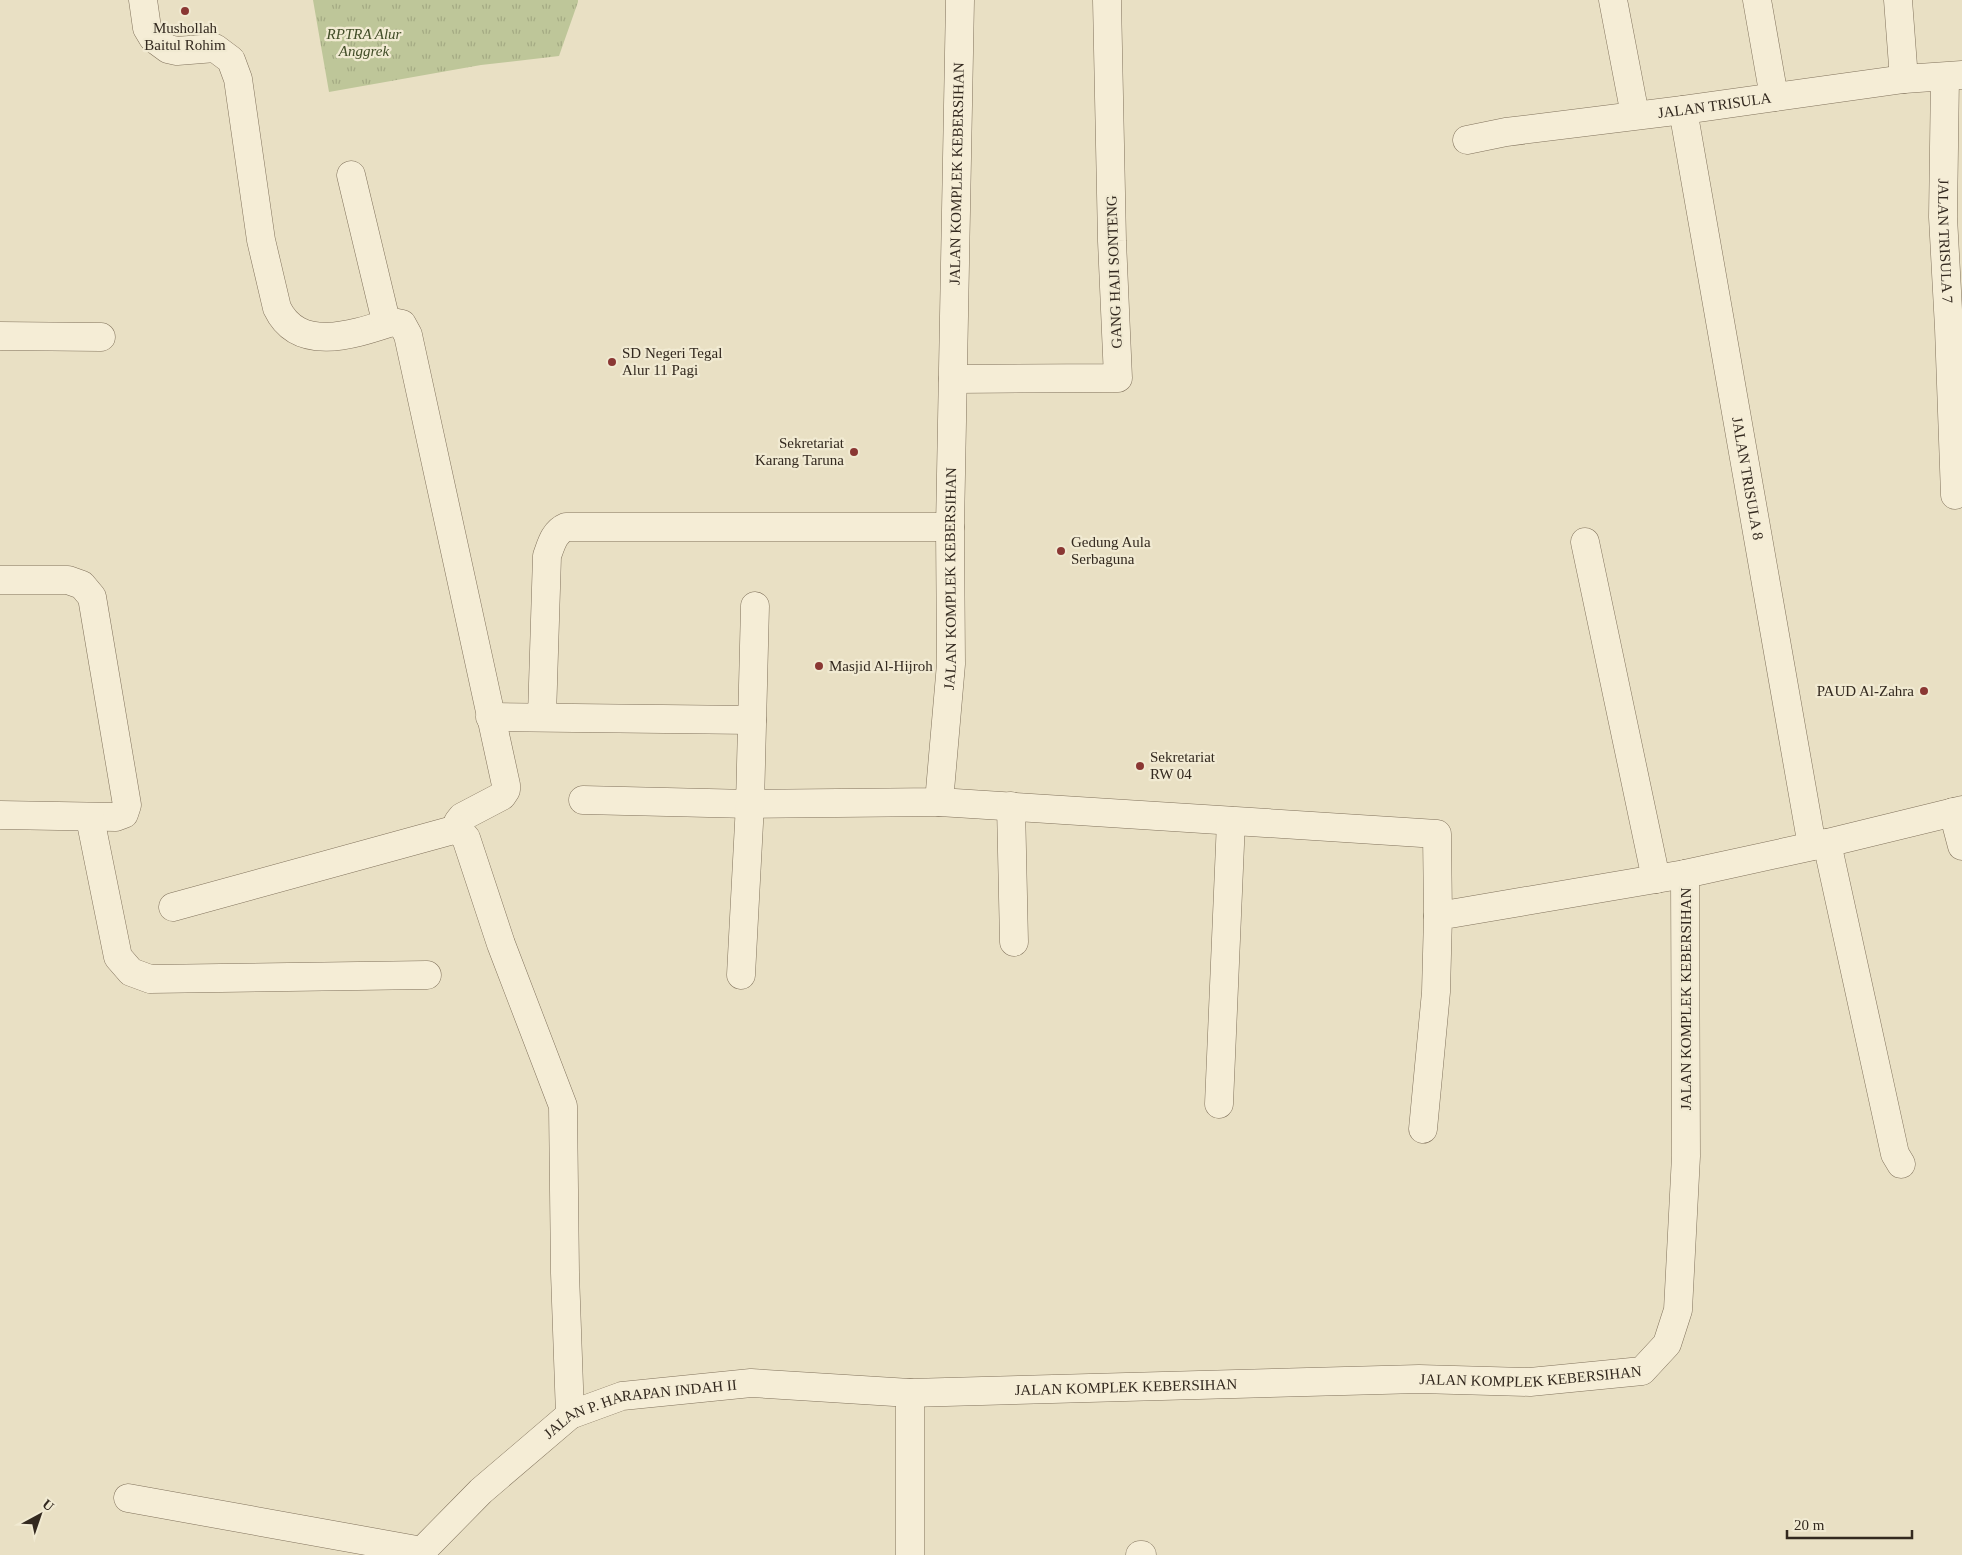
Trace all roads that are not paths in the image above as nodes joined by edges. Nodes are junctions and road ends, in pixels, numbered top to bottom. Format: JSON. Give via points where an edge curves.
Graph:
{"nodes":[{"id":1,"x":143,"y":0,"type":"edge"},
{"id":2,"x":960,"y":0,"type":"edge"},
{"id":3,"x":1107,"y":0,"type":"edge"},
{"id":4,"x":1613,"y":0,"type":"edge"},
{"id":5,"x":1757,"y":0,"type":"edge"},
{"id":6,"x":1898,"y":0,"type":"edge"},
{"id":7,"x":1954,"y":76,"type":"edge"},
{"id":8,"x":1904,"y":79,"type":"junction"},
{"id":9,"x":1774,"y":97,"type":"junction"},
{"id":10,"x":1682,"y":110,"type":"junction"},
{"id":11,"x":1635,"y":115,"type":"junction"},
{"id":12,"x":1467,"y":140,"type":"dead end"},
{"id":13,"x":352,"y":175,"type":"dead end"},
{"id":14,"x":392,"y":322,"type":"junction"},
{"id":15,"x":0,"y":336,"type":"edge"},
{"id":16,"x":102,"y":337,"type":"dead end"},
{"id":17,"x":953,"y":379,"type":"junction"},
{"id":18,"x":1955,"y":495,"type":"dead end"},
{"id":19,"x":950,"y":526,"type":"junction"},
{"id":20,"x":1585,"y":542,"type":"dead end"},
{"id":21,"x":0,"y":580,"type":"edge"},
{"id":22,"x":755,"y":606,"type":"dead end"},
{"id":23,"x":542,"y":716,"type":"junction"},
{"id":24,"x":490,"y":717,"type":"junction"},
{"id":25,"x":752,"y":720,"type":"junction"},
{"id":26,"x":583,"y":800,"type":"dead end"},
{"id":27,"x":939,"y":802,"type":"junction"},
{"id":28,"x":750,"y":804,"type":"junction"},
{"id":29,"x":1011,"y":806,"type":"junction"},
{"id":30,"x":1958,"y":811,"type":"edge"},
{"id":31,"x":0,"y":815,"type":"edge"},
{"id":32,"x":90,"y":818,"type":"junction"},
{"id":33,"x":1231,"y":821,"type":"junction"},
{"id":34,"x":457,"y":829,"type":"junction"},
{"id":35,"x":1819,"y":845,"type":"junction"},
{"id":36,"x":1962,"y":846,"type":"edge"},
{"id":37,"x":1685,"y":874,"type":"junction"},
{"id":38,"x":1656,"y":879,"type":"junction"},
{"id":39,"x":173,"y":907,"type":"dead end"},
{"id":40,"x":1438,"y":916,"type":"junction"},
{"id":41,"x":1014,"y":942,"type":"dead end"},
{"id":42,"x":427,"y":975,"type":"dead end"},
{"id":43,"x":741,"y":975,"type":"dead end"},
{"id":44,"x":1219,"y":1104,"type":"dead end"},
{"id":45,"x":1423,"y":1129,"type":"dead end"},
{"id":46,"x":1901,"y":1164,"type":"dead end"},
{"id":47,"x":910,"y":1394,"type":"junction"},
{"id":48,"x":570,"y":1415,"type":"junction"},
{"id":49,"x":128,"y":1498,"type":"dead end"},
{"id":50,"x":421,"y":1553,"type":"edge"},
{"id":51,"x":910,"y":1555,"type":"edge"}],
"edges":[{"from":1,"to":14,"type":"street","via":[[147,28],[153,38],[168,49],[215,48],[231,60],[238,79],[262,240],[281,316],[298,332],[325,337],[354,334]]},
{"from":2,"to":17,"type":"street","name":"JALAN KOMPLEK KEBERSIHAN"},
{"from":3,"to":17,"type":"street","name":"GANG HAJI SONTENG","via":[[1118,378]]},
{"from":4,"to":11,"type":"street"},
{"from":5,"to":9,"type":"street"},
{"from":6,"to":8,"type":"street"},
{"from":7,"to":8,"type":"street","name":"JALAN TRISULA"},
{"from":7,"to":18,"type":"street","name":"JALAN TRISULA 7","via":[[1943,218]]},
{"from":8,"to":9,"type":"street","name":"JALAN TRISULA"},
{"from":9,"to":10,"type":"street","name":"JALAN TRISULA"},
{"from":10,"to":11,"type":"street","name":"JALAN TRISULA"},
{"from":10,"to":35,"type":"street","name":"JALAN TRISULA 8"},
{"from":11,"to":12,"type":"street","name":"JALAN TRISULA"},
{"from":13,"to":14,"type":"street","via":[[385,317]]},
{"from":14,"to":24,"type":"street","via":[[404,326],[408,335]]},
{"from":15,"to":16,"type":"street"},
{"from":17,"to":19,"type":"street","name":"JALAN KOMPLEK KEBERSIHAN"},
{"from":19,"to":23,"type":"street","via":[[560,529],[547,556]]},
{"from":19,"to":27,"type":"street","name":"JALAN KOMPLEK KEBERSIHAN","via":[[951,664]]},
{"from":20,"to":38,"type":"street"},
{"from":21,"to":32,"type":"street","via":[[68,580],[82,584],[92,597],[127,805],[124,814],[116,818]]},
{"from":22,"to":25,"type":"street"},
{"from":23,"to":24,"type":"street"},
{"from":23,"to":25,"type":"street"},
{"from":24,"to":34,"type":"street","via":[[506,790],[502,796],[462,817]]},
{"from":25,"to":28,"type":"street"},
{"from":26,"to":28,"type":"street"},
{"from":27,"to":28,"type":"street"},
{"from":27,"to":29,"type":"street"},
{"from":28,"to":43,"type":"street"},
{"from":29,"to":33,"type":"street"},
{"from":29,"to":41,"type":"street"},
{"from":30,"to":35,"type":"street","name":"JALAN KOMPLEK KEBERSIHAN"},
{"from":30,"to":36,"type":"street"},
{"from":31,"to":32,"type":"street"},
{"from":32,"to":42,"type":"street","via":[[118,957],[131,972],[150,979]]},
{"from":33,"to":40,"type":"street","via":[[1437,834]]},
{"from":33,"to":44,"type":"street"},
{"from":34,"to":39,"type":"street"},
{"from":34,"to":48,"type":"street","via":[[466,838],[501,944],[563,1106]]},
{"from":35,"to":37,"type":"street","name":"JALAN KOMPLEK KEBERSIHAN"},
{"from":35,"to":46,"type":"street","name":"JALAN TRISULA 8","via":[[1894,1154]]},
{"from":37,"to":38,"type":"street","name":"JALAN KOMPLEK KEBERSIHAN"},
{"from":37,"to":47,"type":"street","name":"JALAN KOMPLEK KEBERSIHAN","via":[[1686,1156],[1678,1310],[1667,1344],[1642,1371],[1530,1382],[1419,1380]]},
{"from":38,"to":40,"type":"street","name":"JALAN KOMPLEK KEBERSIHAN"},
{"from":40,"to":45,"type":"street","via":[[1436,992]]},
{"from":47,"to":48,"type":"street","name":"JALAN P. HARAPAN INDAH II","via":[[751,1383],[622,1396]]},
{"from":47,"to":51,"type":"street"},
{"from":48,"to":50,"type":"street","name":"JALAN P. HARAPAN INDAH II","via":[[481,1491]]},
{"from":49,"to":50,"type":"street"}]}
